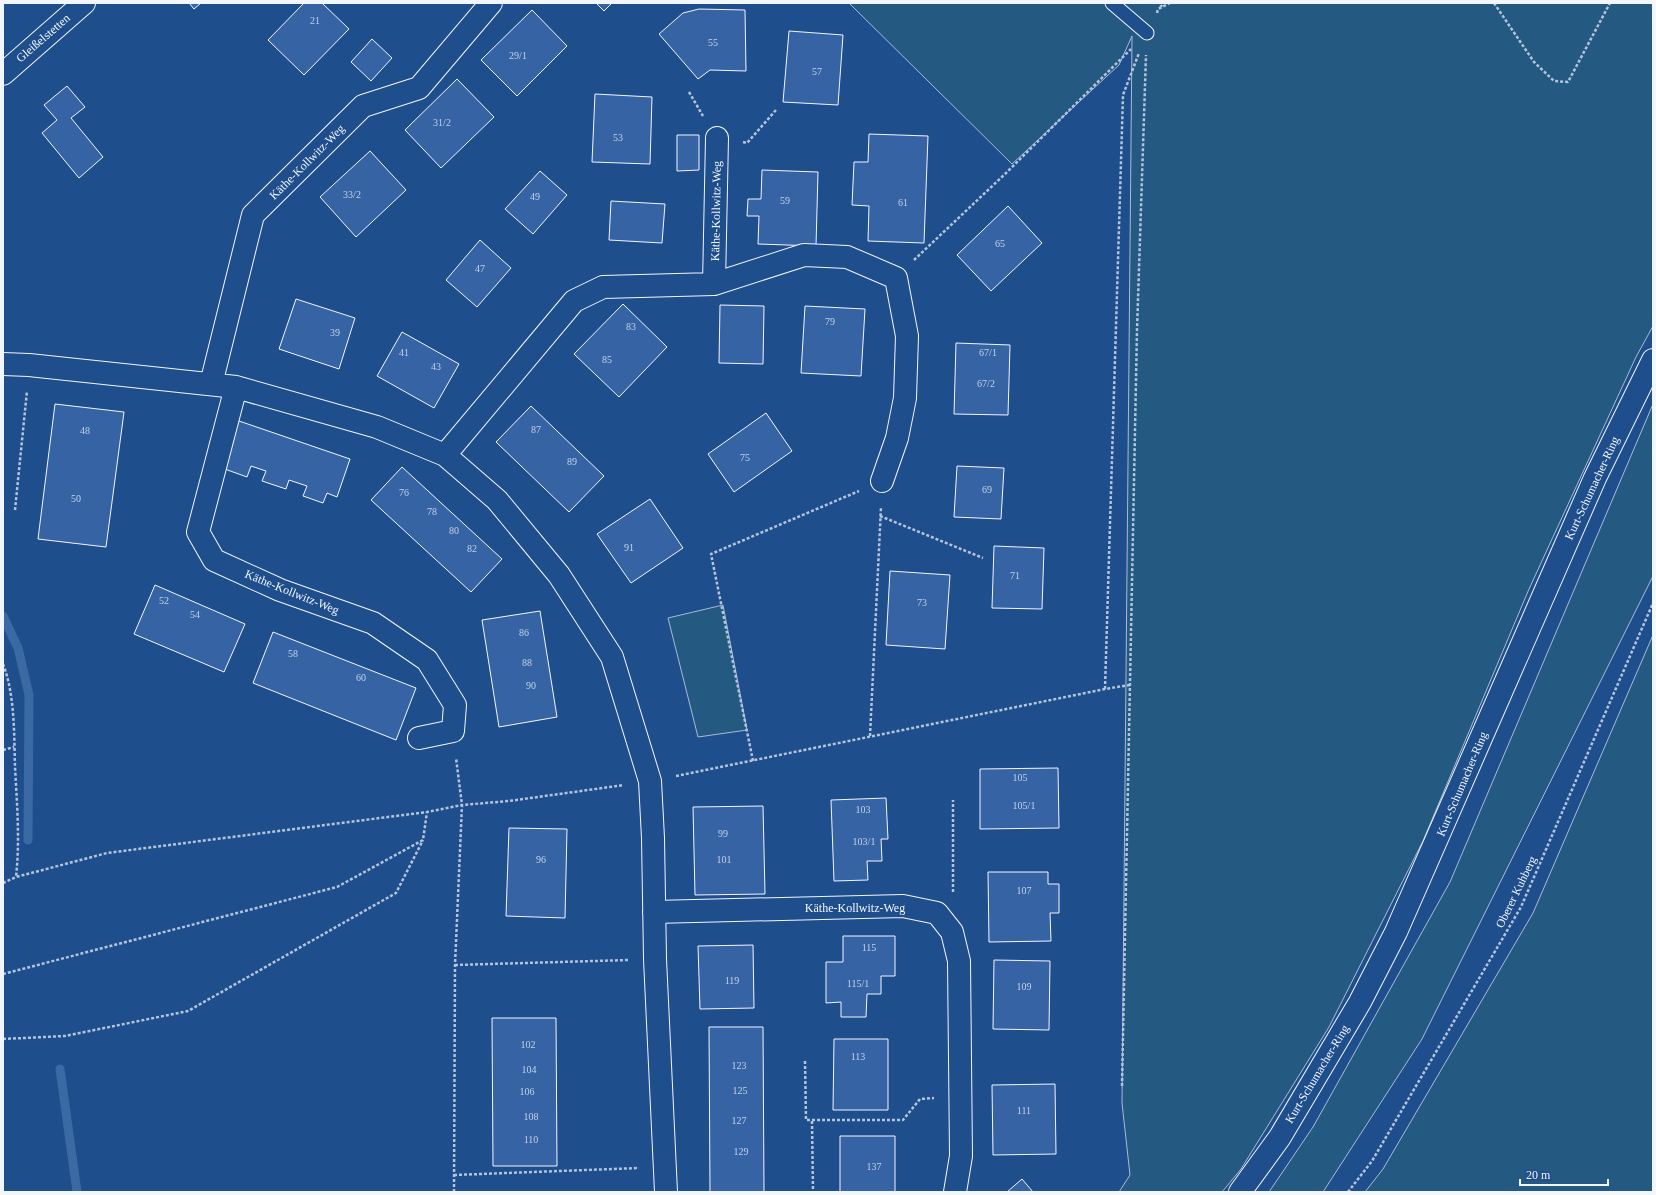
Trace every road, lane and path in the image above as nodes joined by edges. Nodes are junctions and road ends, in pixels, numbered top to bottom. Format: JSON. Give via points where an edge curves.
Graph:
{"nodes":[{"id":1,"x":84,"y":3,"type":"edge"},
{"id":2,"x":490,"y":3,"type":"edge"},
{"id":3,"x":1112,"y":3,"type":"edge"},
{"id":4,"x":1164,"y":3,"type":"edge"},
{"id":5,"x":1494,"y":3,"type":"edge"},
{"id":6,"x":1610,"y":3,"type":"edge"},
{"id":7,"x":1158,"y":9,"type":"dead end"},
{"id":8,"x":1147,"y":33,"type":"junction"},
{"id":9,"x":3,"y":74,"type":"edge"},
{"id":10,"x":776,"y":110,"type":"dead end"},
{"id":11,"x":717,"y":138,"type":"joint"},
{"id":12,"x":896,"y":278,"type":"junction"},
{"id":13,"x":714,"y":284,"type":"junction"},
{"id":14,"x":1653,"y":360,"type":"edge"},
{"id":15,"x":3,"y":364,"type":"edge"},
{"id":16,"x":29,"y":365,"type":"junction"},
{"id":17,"x":211,"y":384,"type":"junction"},
{"id":18,"x":236,"y":387,"type":"junction"},
{"id":19,"x":445,"y":455,"type":"junction"},
{"id":20,"x":882,"y":481,"type":"junction"},
{"id":21,"x":16,"y":510,"type":"dead end"},
{"id":22,"x":880,"y":516,"type":"junction"},
{"id":23,"x":983,"y":558,"type":"dead end"},
{"id":24,"x":1653,"y":603,"type":"edge"},
{"id":25,"x":3,"y":664,"type":"edge"},
{"id":26,"x":1130,"y":685,"type":"junction"},
{"id":27,"x":1104,"y":689,"type":"junction"},
{"id":28,"x":453,"y":732,"type":"junction"},
{"id":29,"x":870,"y":736,"type":"junction"},
{"id":30,"x":419,"y":738,"type":"dead end"},
{"id":31,"x":14,"y":747,"type":"junction"},
{"id":32,"x":3,"y":750,"type":"edge"},
{"id":33,"x":753,"y":761,"type":"junction"},
{"id":34,"x":650,"y":781,"type":"junction"},
{"id":35,"x":953,"y":800,"type":"dead end"},
{"id":36,"x":462,"y":805,"type":"junction"},
{"id":37,"x":427,"y":812,"type":"junction"},
{"id":38,"x":423,"y":840,"type":"junction"},
{"id":39,"x":16,"y":877,"type":"junction"},
{"id":40,"x":3,"y":883,"type":"edge"},
{"id":41,"x":654,"y":912,"type":"junction"},
{"id":42,"x":952,"y":932,"type":"junction"},
{"id":43,"x":655,"y":959,"type":"junction"},
{"id":44,"x":455,"y":965,"type":"junction"},
{"id":45,"x":3,"y":974,"type":"edge"},
{"id":46,"x":3,"y":1039,"type":"edge"},
{"id":47,"x":805,"y":1061,"type":"dead end"},
{"id":48,"x":1122,"y":1086,"type":"dead end"},
{"id":49,"x":961,"y":1096,"type":"junction"},
{"id":50,"x":812,"y":1120,"type":"junction"},
{"id":51,"x":665,"y":1167,"type":"junction"},
{"id":52,"x":454,"y":1175,"type":"junction"},
{"id":53,"x":454,"y":1192,"type":"edge"},
{"id":54,"x":666,"y":1192,"type":"edge"},
{"id":55,"x":813,"y":1192,"type":"edge"},
{"id":56,"x":955,"y":1192,"type":"edge"},
{"id":57,"x":1240,"y":1192,"type":"edge"},
{"id":58,"x":1348,"y":1192,"type":"edge"}],
"edges":[{"from":1,"to":9,"type":"street","name":"Gleißelstetten"},
{"from":2,"to":17,"type":"street","name":"Käthe-Kollwitz-Weg","via":[[419,88],[363,106],[253,216]]},
{"from":3,"to":8,"type":"lane"},
{"from":4,"to":7,"type":"path"},
{"from":5,"to":6,"type":"path","via":[[1534,62],[1554,81],[1568,82]]},
{"from":8,"to":12,"type":"path"},
{"from":8,"to":26,"type":"path","via":[[1137,322]]},
{"from":8,"to":27,"type":"path","via":[[1123,95]]},
{"from":10,"to":11,"type":"path","via":[[747,142]]},
{"from":11,"to":13,"type":"street","name":"Käthe-Kollwitz-Weg"},
{"from":12,"to":13,"type":"street","via":[[847,257],[804,255]]},
{"from":12,"to":20,"type":"street","via":[[907,336],[905,398],[897,438]]},
{"from":13,"to":19,"type":"street","via":[[603,287],[574,301]]},
{"from":14,"to":57,"type":"street","name":"Kurt-Schumacher-Ring","via":[[1595,478],[1396,932],[1360,1002],[1280,1137]]},
{"from":15,"to":16,"type":"street"},
{"from":16,"to":17,"type":"street"},
{"from":16,"to":21,"type":"path"},
{"from":17,"to":18,"type":"street"},
{"from":18,"to":19,"type":"street","via":[[377,427]]},
{"from":18,"to":28,"type":"street","name":"Käthe-Kollwitz-Weg","via":[[198,532],[214,560],[280,590],[373,623],[427,660],[455,705]]},
{"from":19,"to":34,"type":"street","via":[[497,500],[559,575],[612,657]]},
{"from":20,"to":22,"type":"path"},
{"from":20,"to":33,"type":"path","via":[[712,554]]},
{"from":22,"to":23,"type":"path"},
{"from":22,"to":29,"type":"path"},
{"from":24,"to":58,"type":"path","name":"Oberer Kuhberg","via":[[1521,907],[1372,1161]]},
{"from":25,"to":31,"type":"path","via":[[9,680]]},
{"from":26,"to":27,"type":"path"},
{"from":26,"to":48,"type":"path"},
{"from":27,"to":29,"type":"path"},
{"from":28,"to":30,"type":"street"},
{"from":28,"to":36,"type":"path"},
{"from":29,"to":33,"type":"path"},
{"from":31,"to":32,"type":"path"},
{"from":31,"to":39,"type":"path","via":[[19,854]]},
{"from":33,"to":34,"type":"path"},
{"from":34,"to":36,"type":"path"},
{"from":34,"to":41,"type":"street","via":[[654,838]]},
{"from":35,"to":42,"type":"path"},
{"from":36,"to":37,"type":"path"},
{"from":36,"to":44,"type":"path"},
{"from":37,"to":38,"type":"path"},
{"from":37,"to":39,"type":"path","via":[[106,853]]},
{"from":38,"to":45,"type":"path","via":[[337,887]]},
{"from":38,"to":46,"type":"path","via":[[396,893],[188,1011],[64,1036]]},
{"from":39,"to":40,"type":"path"},
{"from":41,"to":42,"type":"street","name":"Käthe-Kollwitz-Weg","via":[[903,906],[937,913]]},
{"from":41,"to":43,"type":"street"},
{"from":42,"to":49,"type":"street","name":"Käthe-Kollwitz-Weg","via":[[959,961]]},
{"from":43,"to":44,"type":"path"},
{"from":43,"to":51,"type":"street"},
{"from":44,"to":52,"type":"path"},
{"from":47,"to":50,"type":"path","via":[[806,1120]]},
{"from":49,"to":50,"type":"path","via":[[920,1100],[903,1120]]},
{"from":49,"to":56,"type":"street","name":"Käthe-Kollwitz-Weg","via":[[961,1156]]},
{"from":50,"to":55,"type":"path"},
{"from":51,"to":52,"type":"path"},
{"from":51,"to":54,"type":"street"},
{"from":52,"to":53,"type":"path"}]}
